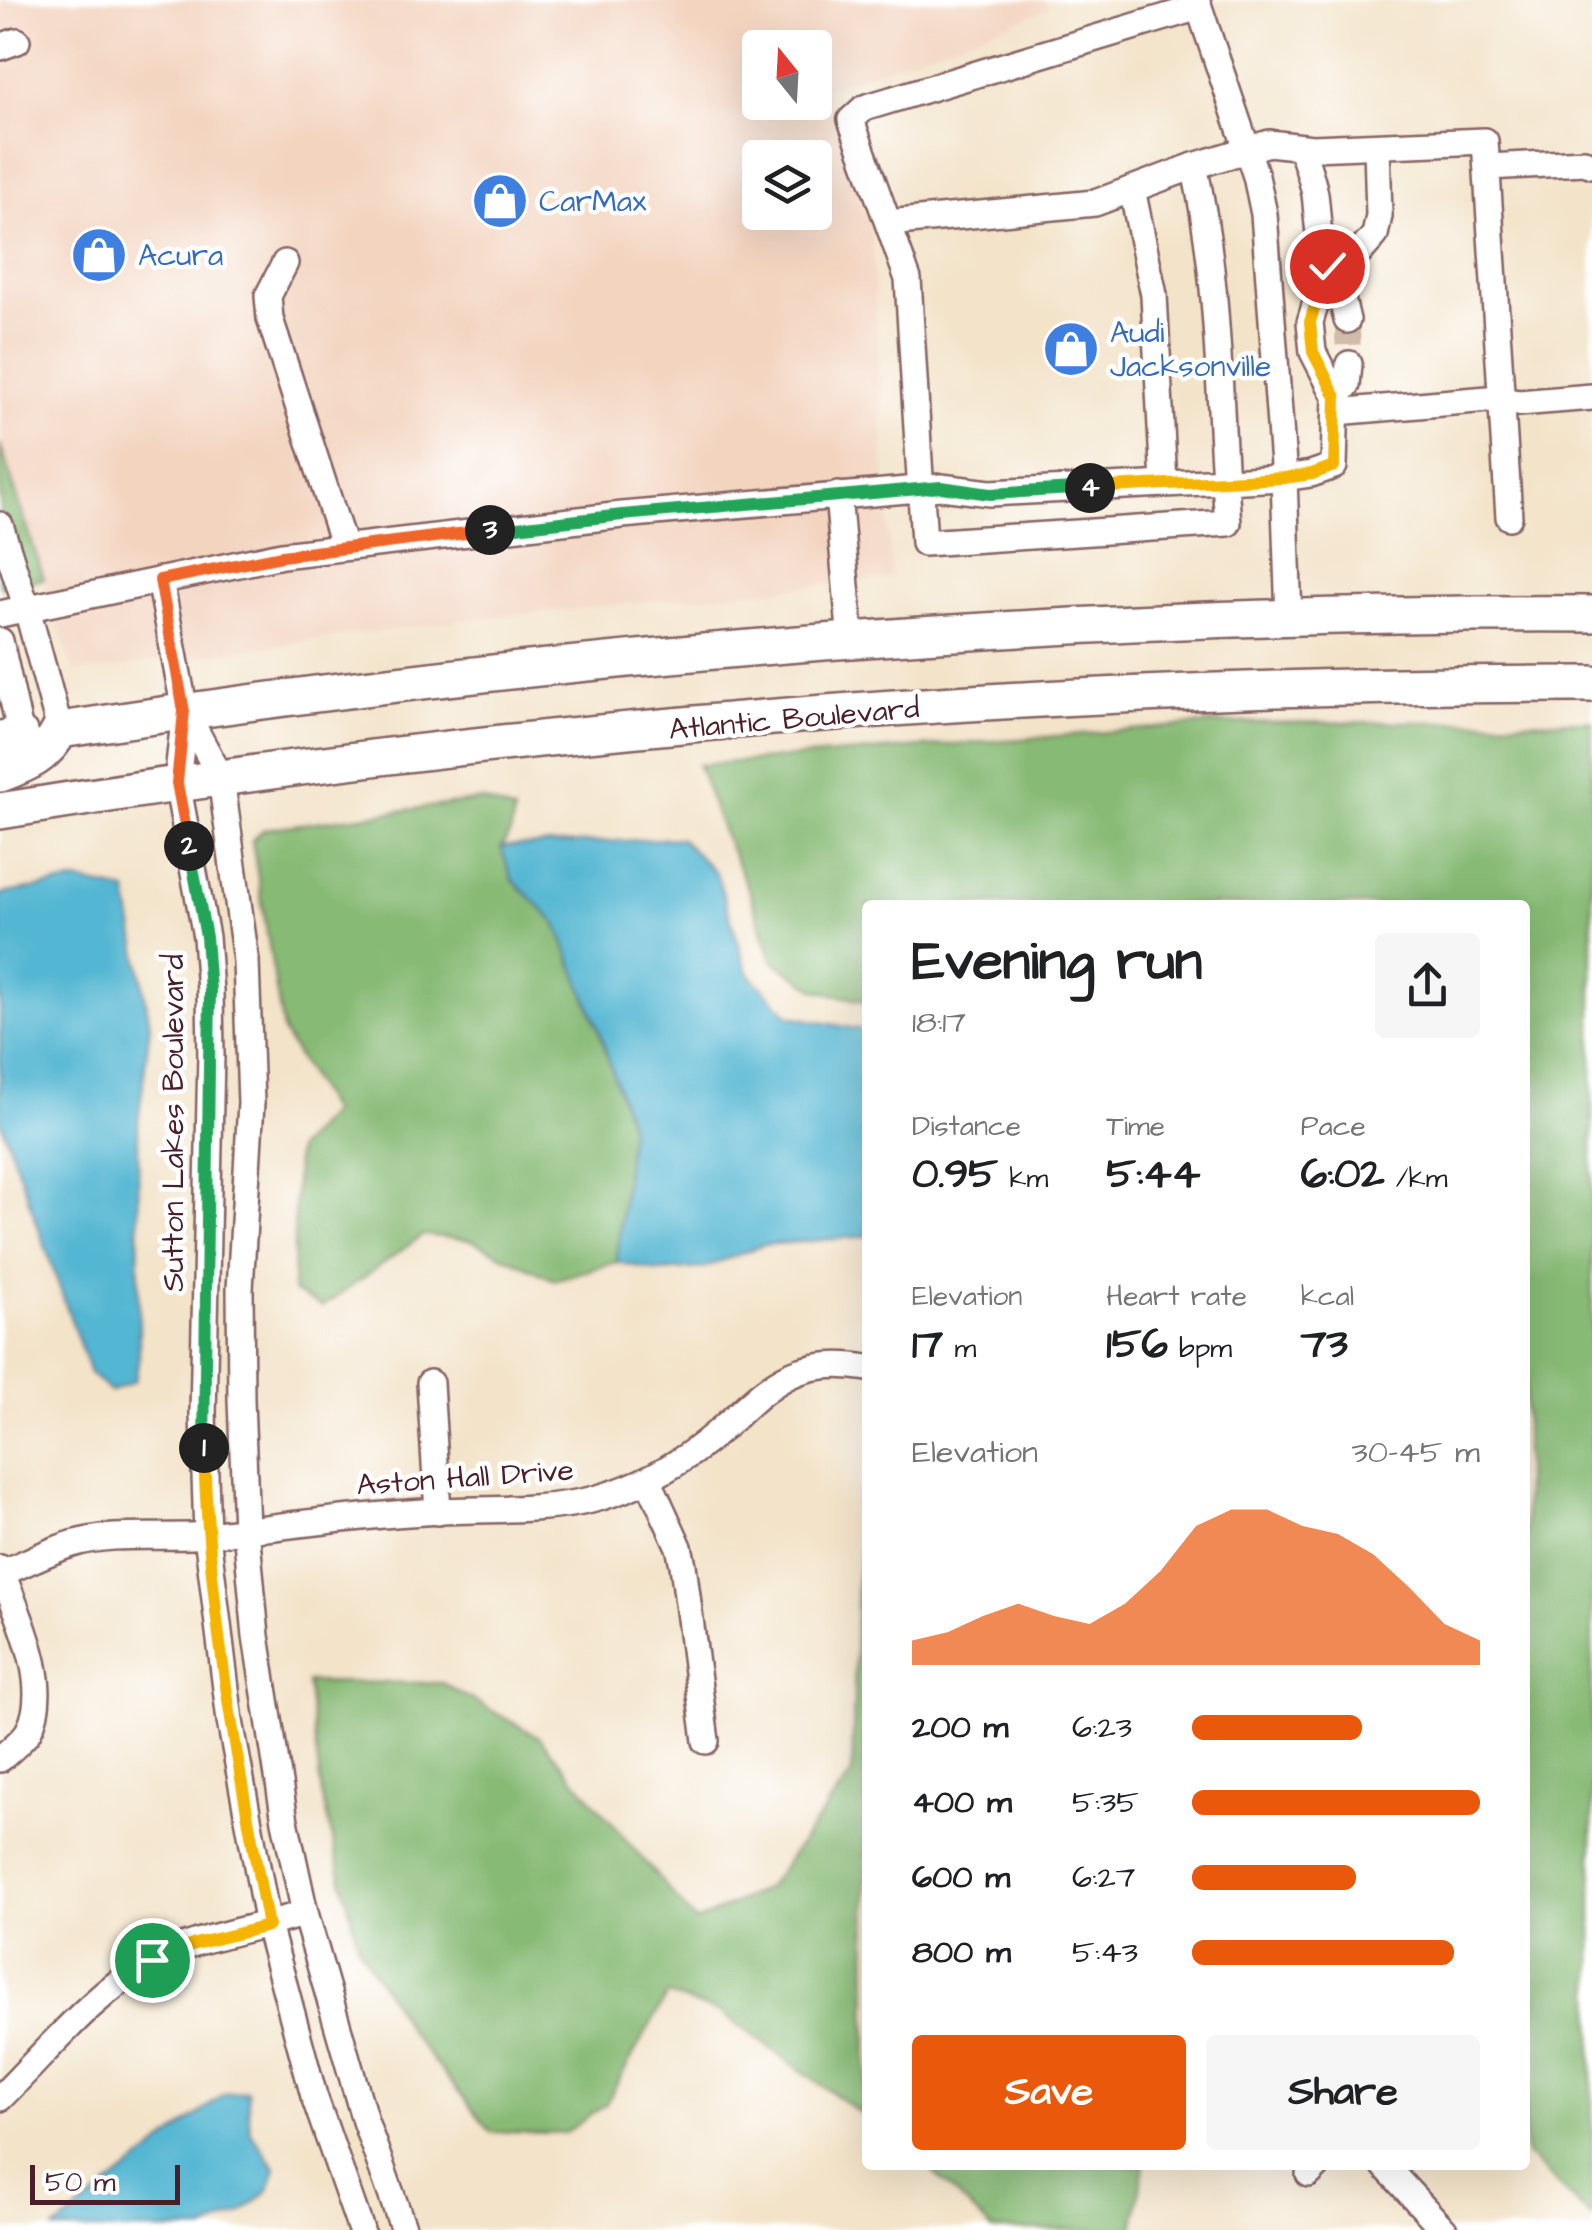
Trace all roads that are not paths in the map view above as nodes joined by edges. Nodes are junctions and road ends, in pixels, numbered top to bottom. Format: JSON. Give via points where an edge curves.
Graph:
{"nodes":[{"id":1,"x":1378,"y":146,"type":"junction"},
{"id":2,"x":1301,"y":147,"type":"junction"},
{"id":3,"x":1246,"y":148,"type":"junction"},
{"id":4,"x":1592,"y":165,"type":"edge"},
{"id":5,"x":1194,"y":166,"type":"junction"},
{"id":6,"x":1487,"y":167,"type":"junction"},
{"id":7,"x":1132,"y":189,"type":"junction"},
{"id":8,"x":888,"y":224,"type":"junction"},
{"id":9,"x":285,"y":263,"type":"dead end"},
{"id":10,"x":1337,"y":278,"type":"junction"},
{"id":11,"x":1347,"y":320,"type":"tunnel mouth"},
{"id":12,"x":1349,"y":364,"type":"tunnel mouth"},
{"id":13,"x":1592,"y":397,"type":"edge"},
{"id":14,"x":1502,"y":401,"type":"junction"},
{"id":15,"x":1336,"y":405,"type":"junction"},
{"id":16,"x":1284,"y":478,"type":"junction"},
{"id":17,"x":1224,"y":481,"type":"junction"},
{"id":18,"x":1164,"y":484,"type":"junction"},
{"id":19,"x":920,"y":488,"type":"junction"},
{"id":20,"x":838,"y":495,"type":"junction"},
{"id":21,"x":1509,"y":517,"type":"dead end"},
{"id":22,"x":0,"y":525,"type":"edge"},
{"id":23,"x":344,"y":547,"type":"junction"},
{"id":24,"x":160,"y":580,"type":"junction"},
{"id":25,"x":27,"y":609,"type":"junction"},
{"id":26,"x":0,"y":614,"type":"edge"},
{"id":27,"x":1592,"y":614,"type":"edge"},
{"id":28,"x":1289,"y":618,"type":"junction"},
{"id":29,"x":0,"y":640,"type":"edge"},
{"id":30,"x":850,"y":642,"type":"junction"},
{"id":31,"x":1592,"y":684,"type":"edge"},
{"id":32,"x":184,"y":711,"type":"junction"},
{"id":33,"x":60,"y":730,"type":"junction"},
{"id":34,"x":11,"y":738,"type":"edge"},
{"id":35,"x":0,"y":774,"type":"edge"},
{"id":36,"x":221,"y":778,"type":"junction"},
{"id":37,"x":177,"y":783,"type":"junction"},
{"id":38,"x":0,"y":811,"type":"edge"},
{"id":39,"x":247,"y":1180,"type":"junction"},
{"id":40,"x":208,"y":1181,"type":"junction"},
{"id":41,"x":862,"y":1367,"type":"edge"},
{"id":42,"x":430,"y":1383,"type":"dead end"},
{"id":43,"x":648,"y":1480,"type":"junction"},
{"id":44,"x":438,"y":1512,"type":"junction"},
{"id":45,"x":246,"y":1529,"type":"junction"},
{"id":46,"x":206,"y":1535,"type":"junction"},
{"id":47,"x":1,"y":1570,"type":"edge"},
{"id":48,"x":706,"y":1740,"type":"dead end"},
{"id":49,"x":0,"y":1759,"type":"edge"},
{"id":50,"x":306,"y":1912,"type":"junction"},
{"id":51,"x":268,"y":1926,"type":"junction"},
{"id":52,"x":0,"y":2098,"type":"edge"},
{"id":53,"x":1389,"y":2170,"type":"edge"},
{"id":54,"x":361,"y":2230,"type":"edge"},
{"id":55,"x":404,"y":2230,"type":"edge"},
{"id":56,"x":1444,"y":2230,"type":"edge"}],
"edges":[{"from":1,"to":2,"type":"street"},
{"from":1,"to":6,"type":"street","via":[[1486,141]]},
{"from":1,"to":10,"type":"street","via":[[1375,235]]},
{"from":2,"to":3,"type":"street"},
{"from":2,"to":10,"type":"street","via":[[1314,188],[1320,247]]},
{"from":3,"to":5,"type":"street"},
{"from":3,"to":8,"type":"street","via":[[1199,7],[864,108],[850,120]]},
{"from":3,"to":16,"type":"street","via":[[1264,214]]},
{"from":4,"to":6,"type":"street"},
{"from":5,"to":7,"type":"street"},
{"from":5,"to":17,"type":"street","via":[[1211,268]]},
{"from":6,"to":14,"type":"street"},
{"from":7,"to":8,"type":"street","via":[[1095,202]]},
{"from":7,"to":18,"type":"street","via":[[1154,295]]},
{"from":8,"to":19,"type":"street","via":[[908,278]]},
{"from":9,"to":23,"type":"street","via":[[268,296],[270,320]]},
{"from":10,"to":11,"type":"street"},
{"from":10,"to":15,"type":"street","via":[[1317,299],[1310,322],[1313,352]]},
{"from":12,"to":15,"type":"street"},
{"from":13,"to":14,"type":"street"},
{"from":14,"to":15,"type":"street"},
{"from":14,"to":21,"type":"street"},
{"from":15,"to":16,"type":"street","via":[[1334,466]]},
{"from":16,"to":17,"type":"street"},
{"from":16,"to":28,"type":"street"},
{"from":17,"to":18,"type":"street"},
{"from":17,"to":19,"type":"street","via":[[1228,524],[924,543]]},
{"from":18,"to":19,"type":"street","via":[[990,494]]},
{"from":19,"to":20,"type":"street"},
{"from":20,"to":23,"type":"street"},
{"from":20,"to":30,"type":"street"},
{"from":22,"to":25,"type":"street"},
{"from":23,"to":24,"type":"street"},
{"from":24,"to":25,"type":"street"},
{"from":24,"to":32,"type":"street"},
{"from":25,"to":26,"type":"street"},
{"from":25,"to":33,"type":"street"},
{"from":27,"to":28,"type":"highway"},
{"from":28,"to":30,"type":"highway"},
{"from":29,"to":34,"type":"street"},
{"from":30,"to":32,"type":"highway"},
{"from":31,"to":36,"type":"highway","name":"Atlantic Boulevard","via":[[1318,688],[966,705],[594,734]]},
{"from":32,"to":33,"type":"highway"},
{"from":32,"to":36,"type":"street"},
{"from":32,"to":37,"type":"street","name":"Sutton Lakes Boulevard"},
{"from":33,"to":35,"type":"highway","via":[[51,748]]},
{"from":36,"to":37,"type":"highway","name":"Atlantic Boulevard"},
{"from":36,"to":39,"type":"street","via":[[250,1017]]},
{"from":37,"to":38,"type":"highway","name":"Atlantic Boulevard"},
{"from":37,"to":40,"type":"street","name":"Sutton Lakes Boulevard","via":[[206,937]]},
{"from":39,"to":40,"type":"street"},
{"from":39,"to":45,"type":"street","via":[[240,1289]]},
{"from":40,"to":46,"type":"street","name":"Sutton Lakes Boulevard"},
{"from":41,"to":43,"type":"street","name":"Aston Hall Drive","via":[[818,1364],[795,1371]]},
{"from":42,"to":44,"type":"street"},
{"from":43,"to":44,"type":"street","name":"Aston Hall Drive","via":[[589,1500]]},
{"from":43,"to":48,"type":"street","via":[[684,1564]]},
{"from":44,"to":45,"type":"street","name":"Aston Hall Drive"},
{"from":45,"to":46,"type":"street","name":"Aston Hall Drive"},
{"from":45,"to":50,"type":"street","via":[[270,1734]]},
{"from":46,"to":47,"type":"street","name":"Aston Hall Drive","via":[[73,1544]]},
{"from":46,"to":51,"type":"street","name":"Sutton Lakes Boulevard","via":[[230,1721]]},
{"from":47,"to":49,"type":"street","via":[[34,1663],[38,1697],[26,1735]]},
{"from":50,"to":51,"type":"street"},
{"from":50,"to":55,"type":"street","via":[[334,2022]]},
{"from":51,"to":52,"type":"street","via":[[152,1960],[115,1984]]},
{"from":51,"to":54,"type":"street","name":"Sutton Lakes Boulevard","via":[[314,2096]]},
{"from":53,"to":56,"type":"street"}]}
